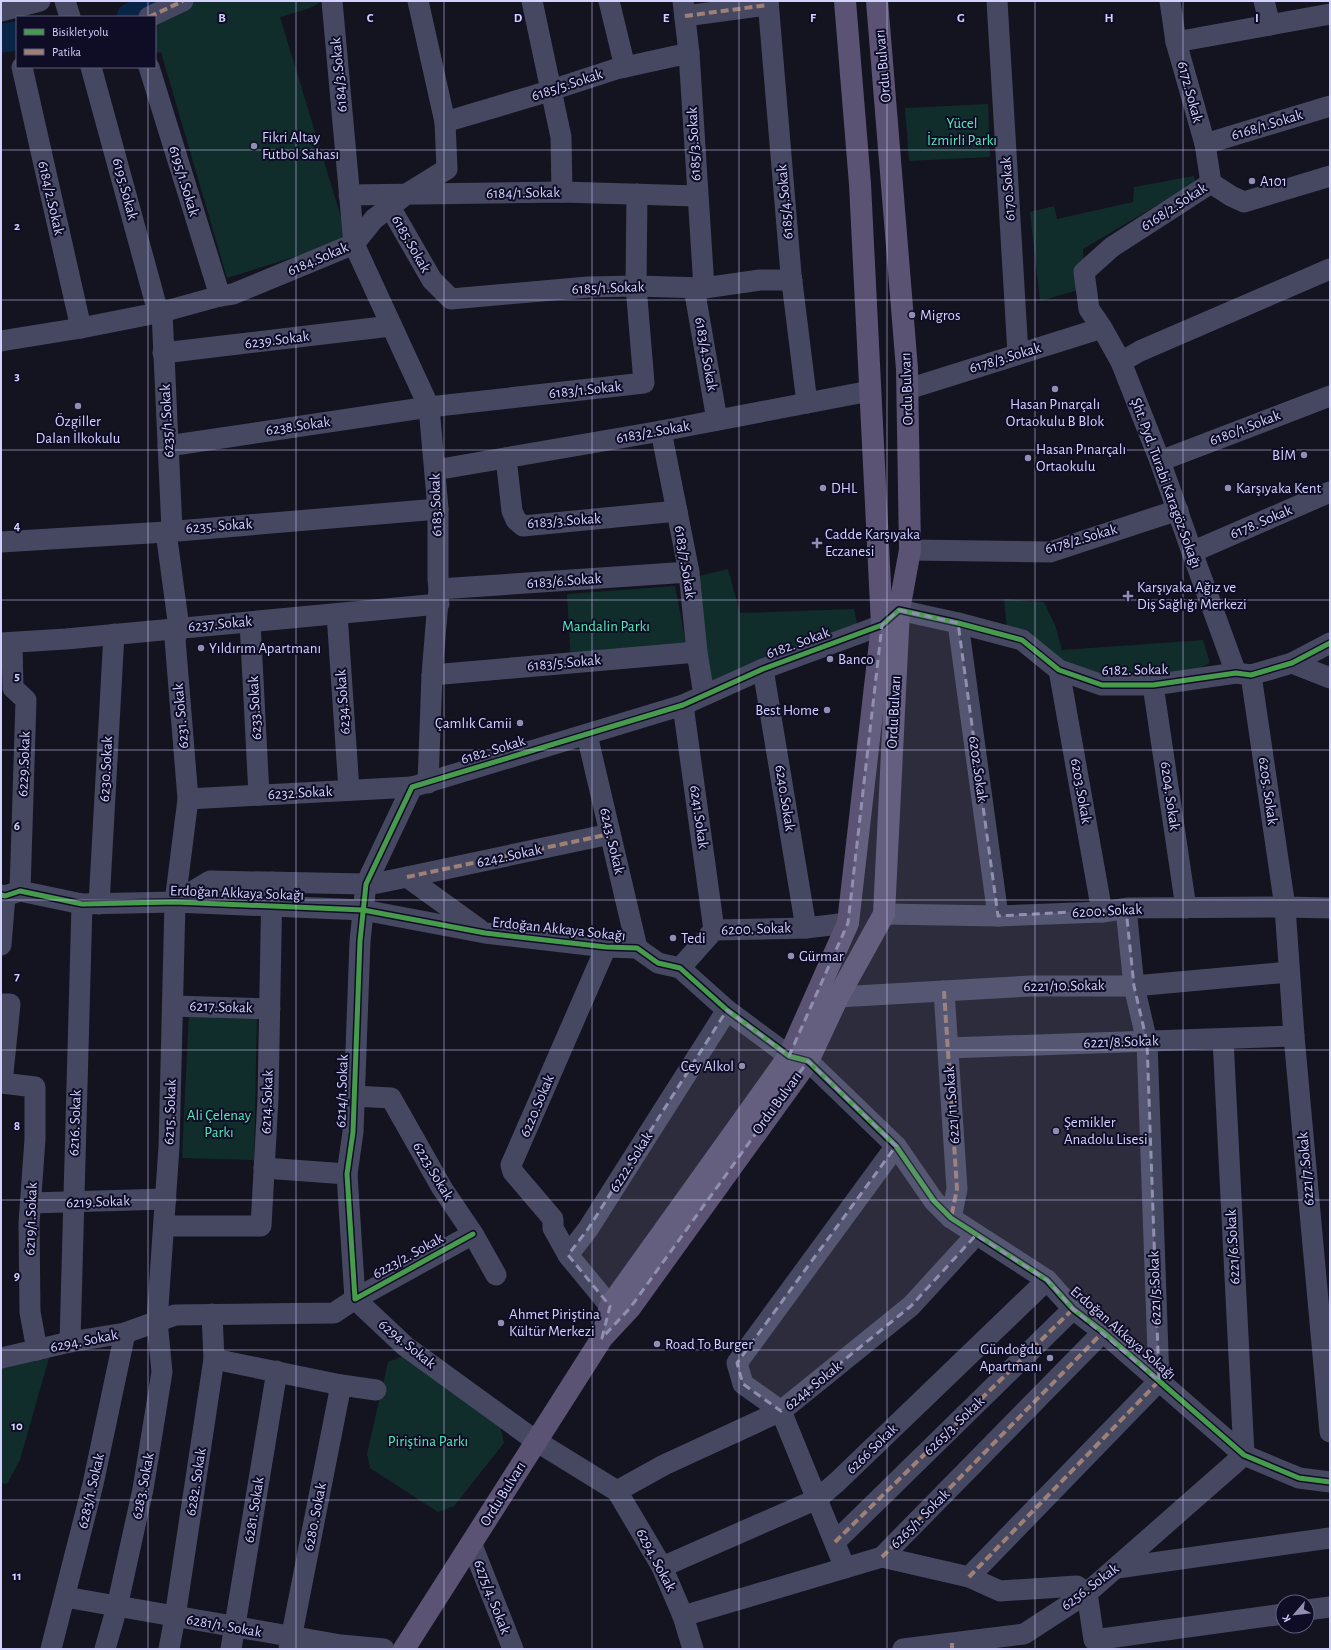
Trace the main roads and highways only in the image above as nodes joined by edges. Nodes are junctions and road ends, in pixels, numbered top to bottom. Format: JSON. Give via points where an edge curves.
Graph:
{"nodes":[{"id":1,"x":845,"y":1,"type":"edge"},
{"id":2,"x":877,"y":1,"type":"edge"},
{"id":3,"x":798,"y":1059,"type":"junction"},
{"id":4,"x":602,"y":1338,"type":"junction"},
{"id":5,"x":404,"y":1649,"type":"edge"}],
"edges":[{"from":1,"to":3,"type":"main road","name":"Ordu Bulvarı","via":[[860,184],[882,625],[848,923]]},
{"from":2,"to":3,"type":"main road","name":"Ordu Bulvarı","via":[[908,369],[910,550],[899,610],[884,914],[838,997]]},
{"from":3,"to":4,"type":"main road","name":"Ordu Bulvarı","via":[[630,1308]]},
{"from":3,"to":4,"type":"main road","name":"Ordu Bulvarı","via":[[610,1306]]},
{"from":4,"to":5,"type":"main road","name":"Ordu Bulvarı"}]}
